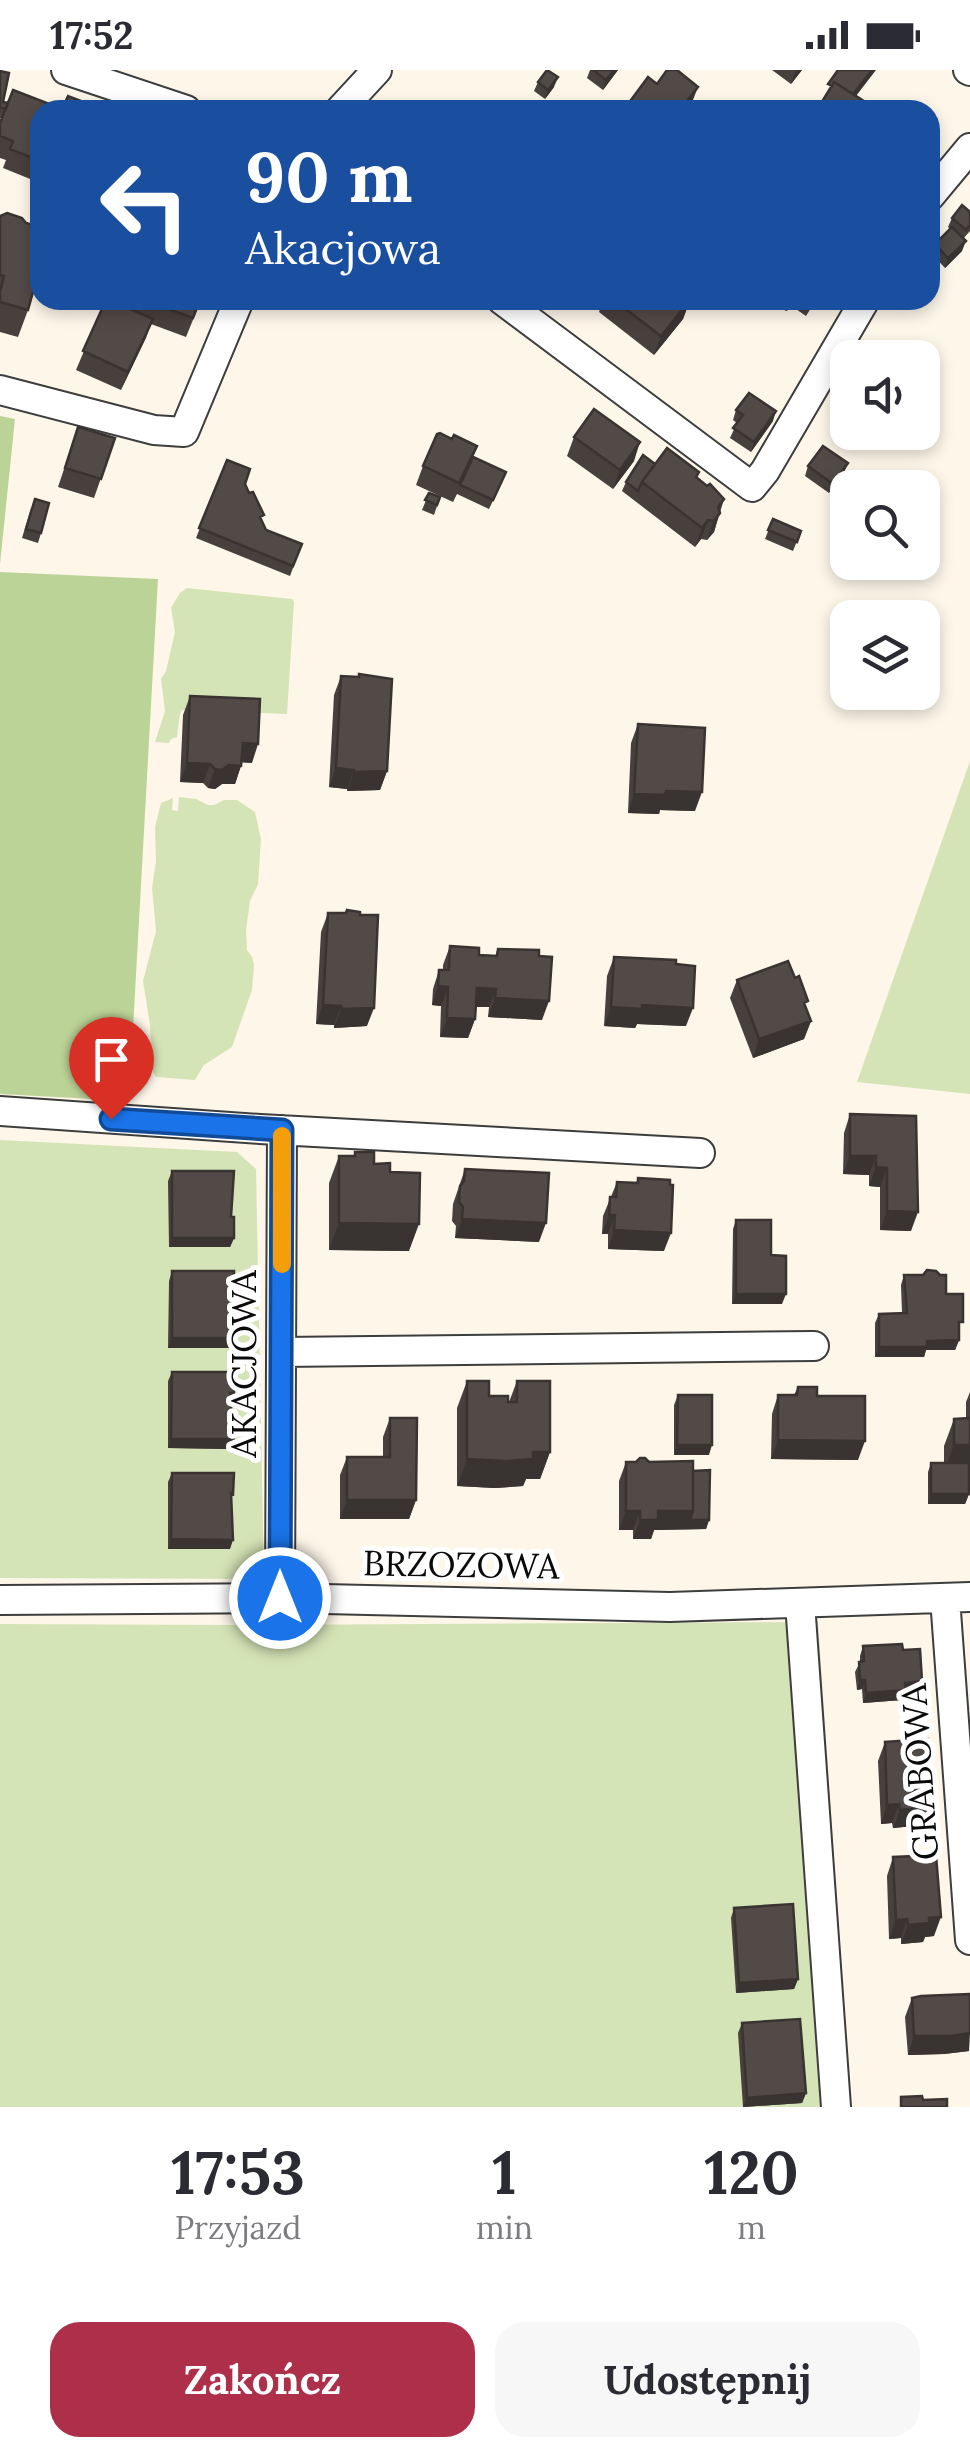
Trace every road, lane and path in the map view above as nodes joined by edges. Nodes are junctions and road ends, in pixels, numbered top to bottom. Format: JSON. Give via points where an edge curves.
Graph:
{"nodes":[{"id":1,"x":66,"y":70,"type":"edge"},
{"id":2,"x":377,"y":70,"type":"edge"},
{"id":3,"x":156,"y":100,"type":"edge"},
{"id":4,"x":349,"y":100,"type":"edge"},
{"id":5,"x":970,"y":148,"type":"edge"},
{"id":6,"x":940,"y":184,"type":"edge"},
{"id":7,"x":235,"y":310,"type":"edge"},
{"id":8,"x":515,"y":310,"type":"edge"},
{"id":9,"x":859,"y":310,"type":"edge"},
{"id":10,"x":0,"y":390,"type":"edge"},
{"id":11,"x":0,"y":1111,"type":"edge"},
{"id":12,"x":282,"y":1130,"type":"junction"},
{"id":13,"x":700,"y":1153,"type":"dead end"},
{"id":14,"x":814,"y":1346,"type":"dead end"},
{"id":15,"x":282,"y":1352,"type":"junction"},
{"id":16,"x":280,"y":1598,"type":"junction"},
{"id":17,"x":957,"y":1598,"type":"edge"},
{"id":18,"x":0,"y":1600,"type":"edge"},
{"id":19,"x":800,"y":1603,"type":"junction"},
{"id":20,"x":970,"y":1940,"type":"edge"},
{"id":21,"x":836,"y":2107,"type":"edge"}],
"edges":[{"from":1,"to":3,"type":"street"},
{"from":2,"to":4,"type":"street"},
{"from":5,"to":6,"type":"street"},
{"from":7,"to":10,"type":"street","via":[[184,432]]},
{"from":8,"to":9,"type":"street","via":[[752,487]]},
{"from":11,"to":12,"type":"street"},
{"from":12,"to":13,"type":"street"},
{"from":12,"to":15,"type":"street","name":"AKACJOWA"},
{"from":14,"to":15,"type":"street"},
{"from":15,"to":16,"type":"street","name":"AKACJOWA"},
{"from":16,"to":18,"type":"street","name":"BRZOZOWA"},
{"from":16,"to":19,"type":"street","name":"BRZOZOWA","via":[[670,1607]]},
{"from":17,"to":19,"type":"street","name":"BRZOZOWA"},
{"from":17,"to":20,"type":"street","name":"GRABOWA"},
{"from":19,"to":21,"type":"street"}]}
